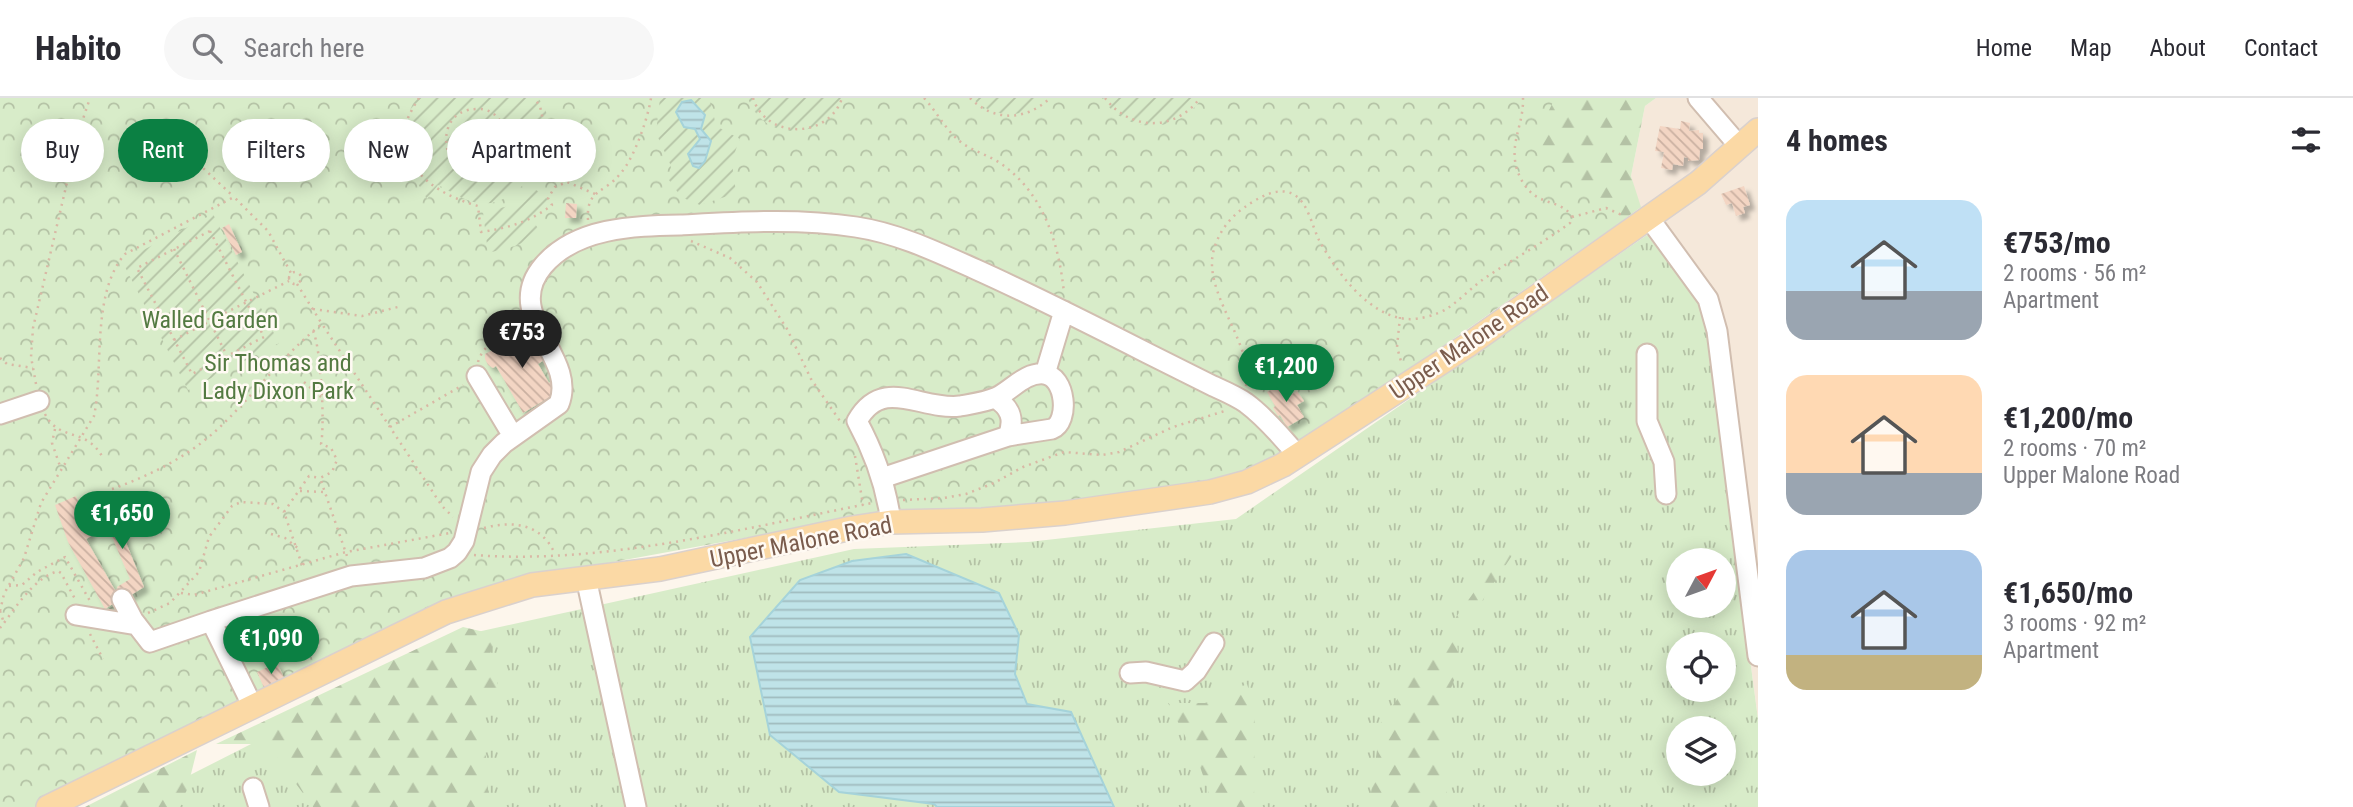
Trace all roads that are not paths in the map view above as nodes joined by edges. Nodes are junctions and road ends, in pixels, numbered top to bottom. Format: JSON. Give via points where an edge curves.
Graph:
{"nodes":[{"id":1,"x":1698,"y":98,"type":"edge"},
{"id":2,"x":1758,"y":130,"type":"edge"},
{"id":3,"x":1740,"y":147,"type":"junction"},
{"id":4,"x":1642,"y":223,"type":"junction"},
{"id":5,"x":1064,"y":311,"type":"junction"},
{"id":6,"x":1647,"y":354,"type":"dead end"},
{"id":7,"x":1045,"y":373,"type":"junction"},
{"id":8,"x":477,"y":376,"type":"road end"},
{"id":9,"x":995,"y":398,"type":"junction"},
{"id":10,"x":39,"y":401,"type":"road end"},
{"id":11,"x":0,"y":414,"type":"edge"},
{"id":12,"x":513,"y":436,"type":"junction"},
{"id":13,"x":1008,"y":436,"type":"junction"},
{"id":14,"x":1298,"y":456,"type":"junction"},
{"id":15,"x":883,"y":478,"type":"junction"},
{"id":16,"x":1666,"y":495,"type":"dead end"},
{"id":17,"x":890,"y":511,"type":"junction"},
{"id":18,"x":586,"y":578,"type":"junction"},
{"id":19,"x":121,"y":598,"type":"dead end"},
{"id":20,"x":80,"y":614,"type":"road end"},
{"id":21,"x":211,"y":621,"type":"junction"},
{"id":22,"x":135,"y":623,"type":"junction"},
{"id":23,"x":1214,"y":643,"type":"dead end"},
{"id":24,"x":1758,"y":656,"type":"edge"},
{"id":25,"x":1130,"y":673,"type":"dead end"},
{"id":26,"x":253,"y":707,"type":"junction"},
{"id":27,"x":48,"y":807,"type":"edge"},
{"id":28,"x":636,"y":807,"type":"edge"}],
"edges":[{"from":1,"to":3,"type":"street"},
{"from":2,"to":3,"type":"main road","name":"Upper Malone Road"},
{"from":3,"to":4,"type":"main road","name":"Upper Malone Road"},
{"from":4,"to":14,"type":"main road","name":"Upper Malone Road"},
{"from":4,"to":24,"type":"street","via":[[1708,299],[1717,331]]},
{"from":5,"to":7,"type":"street"},
{"from":5,"to":12,"type":"street","via":[[933,251],[857,227],[787,220],[591,234],[573,242],[543,267],[535,280],[532,318],[560,375],[562,394],[559,404]]},
{"from":5,"to":14,"type":"street","via":[[1241,400]]},
{"from":6,"to":16,"type":"street","via":[[1647,421],[1664,462]]},
{"from":7,"to":9,"type":"street","via":[[1020,381]]},
{"from":7,"to":13,"type":"street","via":[[1061,385],[1063,419],[1059,426]]},
{"from":8,"to":12,"type":"street"},
{"from":9,"to":13,"type":"street","via":[[1010,413]]},
{"from":9,"to":15,"type":"street","via":[[956,406],[886,397],[870,404],[857,421]]},
{"from":10,"to":11,"type":"street"},
{"from":12,"to":21,"type":"street","via":[[481,472],[468,530],[450,558],[424,568],[351,576]]},
{"from":13,"to":15,"type":"street"},
{"from":14,"to":17,"type":"main road","name":"Upper Malone Road","via":[[1247,482],[1210,492],[1065,513],[982,520]]},
{"from":15,"to":17,"type":"street"},
{"from":17,"to":18,"type":"main road","name":"Upper Malone Road","via":[[660,569]]},
{"from":18,"to":26,"type":"main road","name":"Upper Malone Road","via":[[532,585],[446,612]]},
{"from":18,"to":28,"type":"street"},
{"from":19,"to":22,"type":"street"},
{"from":20,"to":22,"type":"street"},
{"from":21,"to":22,"type":"street","via":[[150,642]]},
{"from":21,"to":26,"type":"street"},
{"from":23,"to":25,"type":"street","via":[[1185,681]]},
{"from":26,"to":27,"type":"main road","name":"Upper Malone Road"}]}
